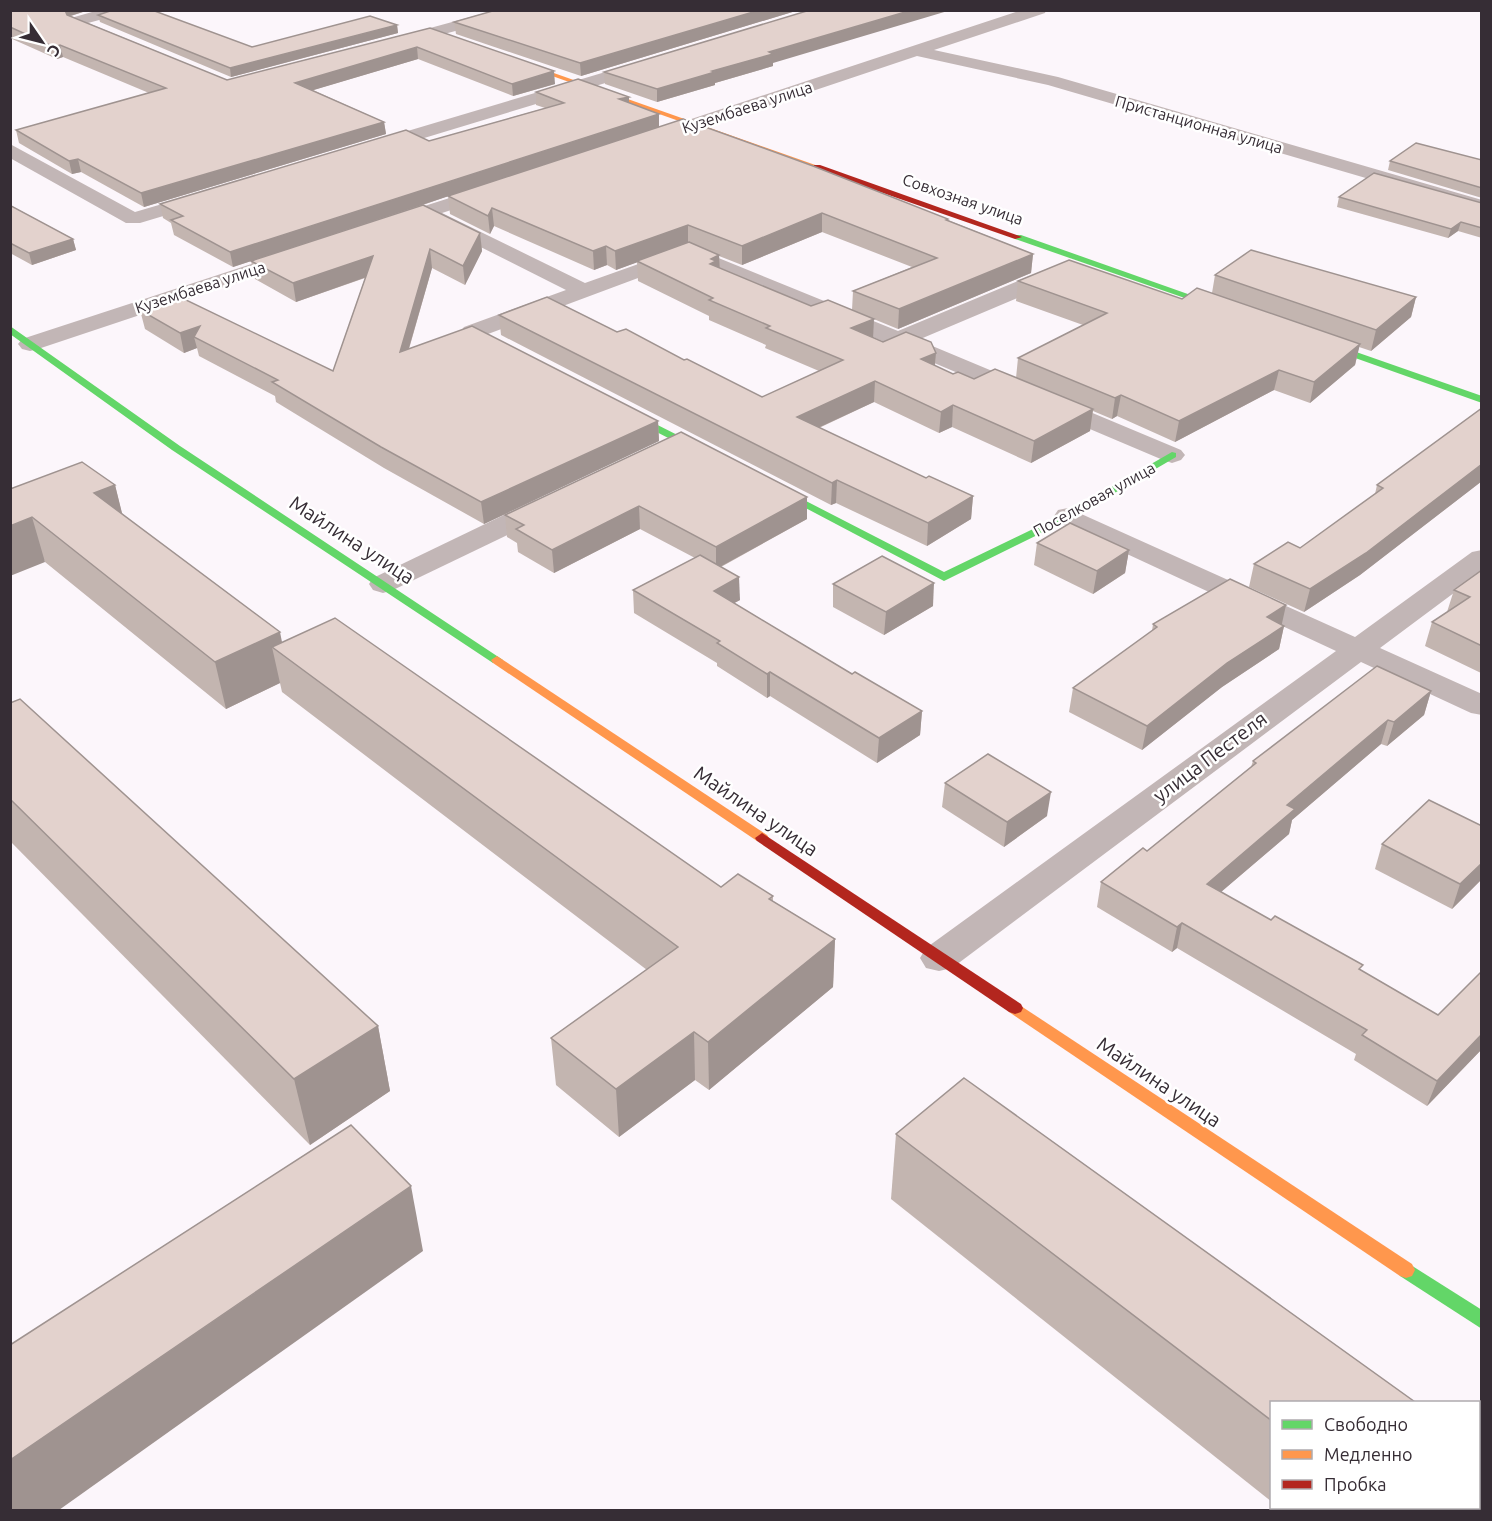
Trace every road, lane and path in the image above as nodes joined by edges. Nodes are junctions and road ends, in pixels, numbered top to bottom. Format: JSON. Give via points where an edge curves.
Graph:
{"nodes":[{"id":1,"x":119,"y":10,"type":"edge"},
{"id":2,"x":516,"y":10,"type":"edge"},
{"id":3,"x":1039,"y":10,"type":"edge"},
{"id":4,"x":99,"y":30,"type":"edge"},
{"id":5,"x":432,"y":33,"type":"junction"},
{"id":6,"x":453,"y":40,"type":"edge"},
{"id":7,"x":375,"y":47,"type":"edge"},
{"id":8,"x":915,"y":51,"type":"junction"},
{"id":9,"x":496,"y":55,"type":"edge"},
{"id":10,"x":670,"y":57,"type":"edge"},
{"id":11,"x":582,"y":84,"type":"junction"},
{"id":12,"x":698,"y":123,"type":"junction"},
{"id":13,"x":641,"y":142,"type":"edge"},
{"id":14,"x":10,"y":150,"type":"edge"},
{"id":15,"x":357,"y":152,"type":"edge"},
{"id":16,"x":505,"y":186,"type":"edge"},
{"id":17,"x":223,"y":192,"type":"edge"},
{"id":18,"x":1482,"y":206,"type":"edge"},
{"id":19,"x":425,"y":212,"type":"junction"},
{"id":20,"x":369,"y":231,"type":"edge"},
{"id":21,"x":312,"y":250,"type":"edge"},
{"id":22,"x":1087,"y":260,"type":"junction"},
{"id":23,"x":584,"y":290,"type":"junction"},
{"id":24,"x":1245,"y":316,"type":"edge"},
{"id":25,"x":10,"y":330,"type":"edge"},
{"id":26,"x":472,"y":332,"type":"joint"},
{"id":27,"x":1301,"y":336,"type":"edge"},
{"id":28,"x":900,"y":339,"type":"junction"},
{"id":29,"x":493,"y":343,"type":"edge"},
{"id":30,"x":30,"y":344,"type":"junction"},
{"id":31,"x":10,"y":350,"type":"edge"},
{"id":32,"x":1482,"y":400,"type":"edge"},
{"id":33,"x":609,"y":403,"type":"edge"},
{"id":34,"x":682,"y":441,"type":"junction"},
{"id":35,"x":1172,"y":455,"type":"joint"},
{"id":36,"x":650,"y":456,"type":"edge"},
{"id":37,"x":724,"y":463,"type":"edge"},
{"id":38,"x":756,"y":479,"type":"edge"},
{"id":39,"x":565,"y":497,"type":"edge"},
{"id":40,"x":1068,"y":516,"type":"junction"},
{"id":41,"x":1482,"y":558,"type":"edge"},
{"id":42,"x":383,"y":584,"type":"junction"},
{"id":43,"x":1357,"y":648,"type":"junction"},
{"id":44,"x":1482,"y":706,"type":"edge"},
{"id":45,"x":939,"y":958,"type":"junction"},
{"id":46,"x":1482,"y":1321,"type":"edge"}],
"edges":[{"from":1,"to":4,"type":"street","via":[[77,21]]},
{"from":2,"to":5,"type":"street"},
{"from":3,"to":8,"type":"street","name":"Кузембаева улица"},
{"from":5,"to":6,"type":"street"},
{"from":5,"to":7,"type":"street"},
{"from":8,"to":12,"type":"street","name":"Кузембаева улица"},
{"from":8,"to":18,"type":"street","name":"Пристанционная улица","via":[[1052,81]]},
{"from":9,"to":11,"type":"street","name":"Совхозная улица"},
{"from":10,"to":11,"type":"street"},
{"from":11,"to":12,"type":"street","name":"Совхозная улица"},
{"from":11,"to":15,"type":"street"},
{"from":12,"to":13,"type":"street","name":"Кузембаева улица"},
{"from":12,"to":22,"type":"street","name":"Совхозная улица"},
{"from":14,"to":17,"type":"street","via":[[133,219]]},
{"from":16,"to":19,"type":"street"},
{"from":19,"to":20,"type":"street"},
{"from":19,"to":23,"type":"street"},
{"from":21,"to":30,"type":"street","name":"Кузембаева улица"},
{"from":22,"to":24,"type":"street","name":"Совхозная улица"},
{"from":22,"to":28,"type":"street"},
{"from":23,"to":26,"type":"street","name":"Поселковая улица"},
{"from":23,"to":28,"type":"street","name":"Поселковая улица","via":[[689,252]]},
{"from":25,"to":30,"type":"street","name":"Майлина улица"},
{"from":26,"to":29,"type":"street","name":"Поселковая улица"},
{"from":27,"to":32,"type":"street"},
{"from":28,"to":35,"type":"street","name":"Поселковая улица"},
{"from":30,"to":31,"type":"street","name":"Кузембаева улица"},
{"from":30,"to":42,"type":"street","name":"Майлина улица","via":[[176,448]]},
{"from":33,"to":34,"type":"street"},
{"from":34,"to":36,"type":"street"},
{"from":34,"to":37,"type":"street"},
{"from":35,"to":40,"type":"street","name":"Поселковая улица"},
{"from":38,"to":40,"type":"street","name":"Поселковая улица","via":[[944,577]]},
{"from":39,"to":42,"type":"street"},
{"from":40,"to":43,"type":"street"},
{"from":41,"to":43,"type":"street","name":"улица Пестеля"},
{"from":42,"to":45,"type":"street","name":"Майлина улица"},
{"from":43,"to":44,"type":"street"},
{"from":43,"to":45,"type":"street","name":"улица Пестеля"},
{"from":45,"to":46,"type":"street","name":"Майлина улица"}]}
